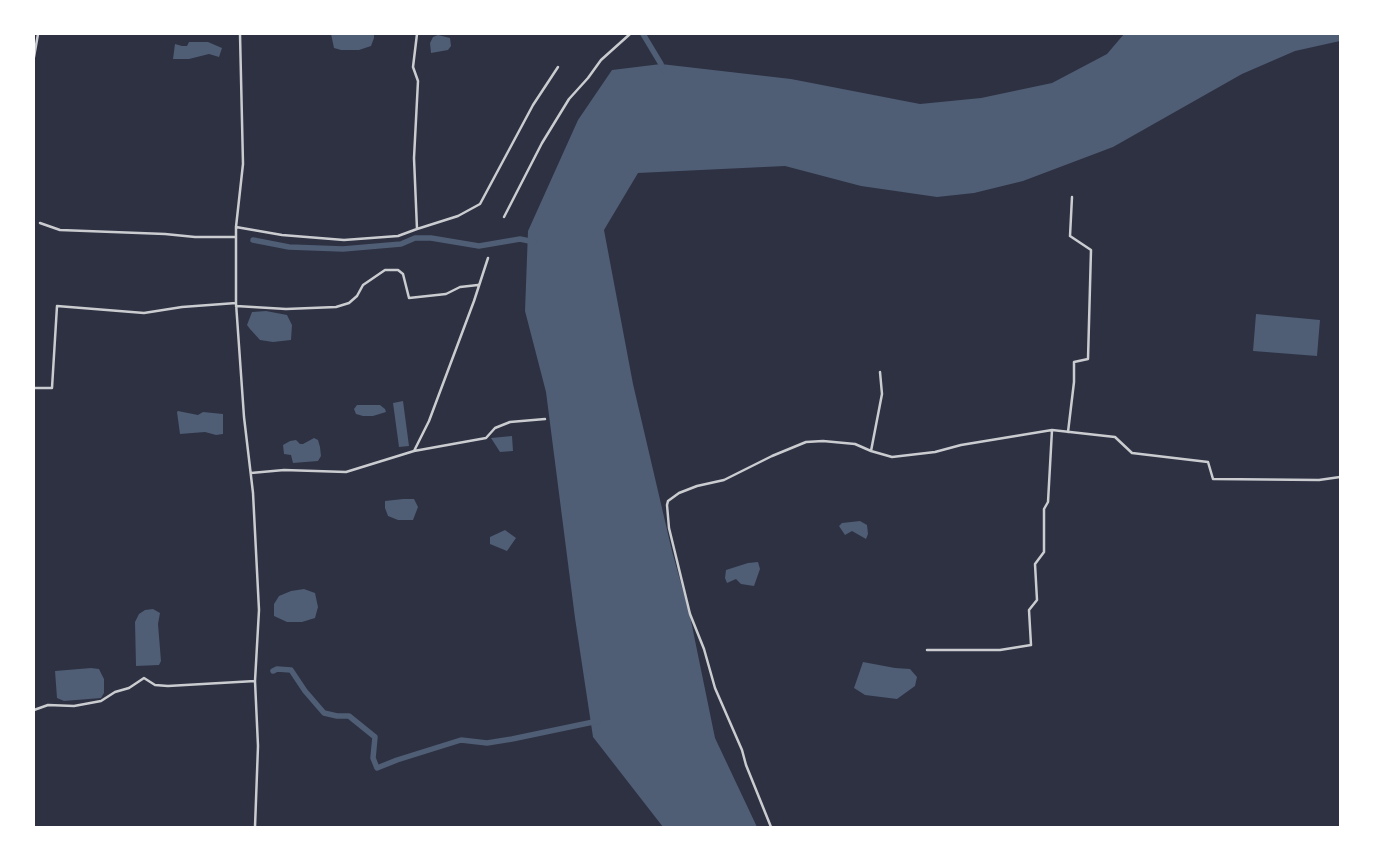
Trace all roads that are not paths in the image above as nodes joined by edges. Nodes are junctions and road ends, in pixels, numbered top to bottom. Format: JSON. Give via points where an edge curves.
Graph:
{"nodes":[{"id":1,"x":38,"y":34,"type":"edge"},
{"id":2,"x":240,"y":34,"type":"edge"},
{"id":3,"x":417,"y":34,"type":"edge"},
{"id":4,"x":630,"y":34,"type":"edge"},
{"id":5,"x":34,"y":57,"type":"edge"},
{"id":6,"x":558,"y":67,"type":"dead end"},
{"id":7,"x":1072,"y":197,"type":"dead end"},
{"id":8,"x":504,"y":217,"type":"dead end"},
{"id":9,"x":40,"y":224,"type":"dead end"},
{"id":10,"x":236,"y":227,"type":"junction"},
{"id":11,"x":417,"y":229,"type":"junction"},
{"id":12,"x":236,"y":236,"type":"junction"},
{"id":13,"x":488,"y":258,"type":"dead end"},
{"id":14,"x":479,"y":285,"type":"junction"},
{"id":15,"x":236,"y":305,"type":"junction"},
{"id":16,"x":880,"y":372,"type":"dead end"},
{"id":17,"x":34,"y":388,"type":"edge"},
{"id":18,"x":545,"y":419,"type":"dead end"},
{"id":19,"x":1052,"y":430,"type":"junction"},
{"id":20,"x":1068,"y":432,"type":"junction"},
{"id":21,"x":414,"y":451,"type":"junction"},
{"id":22,"x":871,"y":451,"type":"junction"},
{"id":23,"x":250,"y":473,"type":"junction"},
{"id":24,"x":1340,"y":477,"type":"edge"},
{"id":25,"x":927,"y":650,"type":"dead end"},
{"id":26,"x":255,"y":681,"type":"junction"},
{"id":27,"x":34,"y":710,"type":"edge"},
{"id":28,"x":255,"y":827,"type":"edge"},
{"id":29,"x":771,"y":827,"type":"edge"}],
"edges":[{"from":1,"to":5,"type":"street"},
{"from":2,"to":10,"type":"street","via":[[243,164]]},
{"from":3,"to":11,"type":"street","via":[[413,67],[418,81],[414,158]]},
{"from":4,"to":8,"type":"street","via":[[601,60],[568,99]]},
{"from":6,"to":11,"type":"street","via":[[533,105],[480,204],[458,216]]},
{"from":7,"to":20,"type":"street","via":[[1070,236],[1091,250],[1088,359],[1074,362]]},
{"from":9,"to":12,"type":"street","via":[[60,230]]},
{"from":10,"to":11,"type":"street","via":[[344,240],[398,236]]},
{"from":10,"to":12,"type":"street"},
{"from":12,"to":15,"type":"street"},
{"from":13,"to":14,"type":"street"},
{"from":14,"to":15,"type":"street","via":[[460,287],[446,294],[409,298],[403,274],[398,270],[385,270],[363,285],[349,303],[336,307],[286,309]]},
{"from":14,"to":21,"type":"street","via":[[429,421]]},
{"from":15,"to":17,"type":"street","via":[[182,307],[144,313],[57,306],[52,388]]},
{"from":15,"to":23,"type":"street"},
{"from":16,"to":22,"type":"street","via":[[882,394]]},
{"from":18,"to":21,"type":"street","via":[[510,422],[495,428],[486,438]]},
{"from":19,"to":20,"type":"street"},
{"from":19,"to":22,"type":"street","via":[[892,457]]},
{"from":19,"to":25,"type":"street","via":[[1048,502],[1044,509],[1044,552],[1036,564],[1037,600],[1029,610],[1031,645],[1000,650]]},
{"from":20,"to":24,"type":"street","via":[[1115,437],[1132,453],[1208,462],[1213,479],[1319,480]]},
{"from":21,"to":23,"type":"street","via":[[346,472],[284,470]]},
{"from":22,"to":29,"type":"street","via":[[855,444],[806,442],[724,480],[679,493],[668,501],[669,528],[690,614],[715,688]]},
{"from":23,"to":26,"type":"street","via":[[259,610]]},
{"from":26,"to":27,"type":"street","via":[[168,686],[155,685],[144,678],[101,701],[74,706],[48,705]]},
{"from":26,"to":28,"type":"street","via":[[258,746]]}]}
